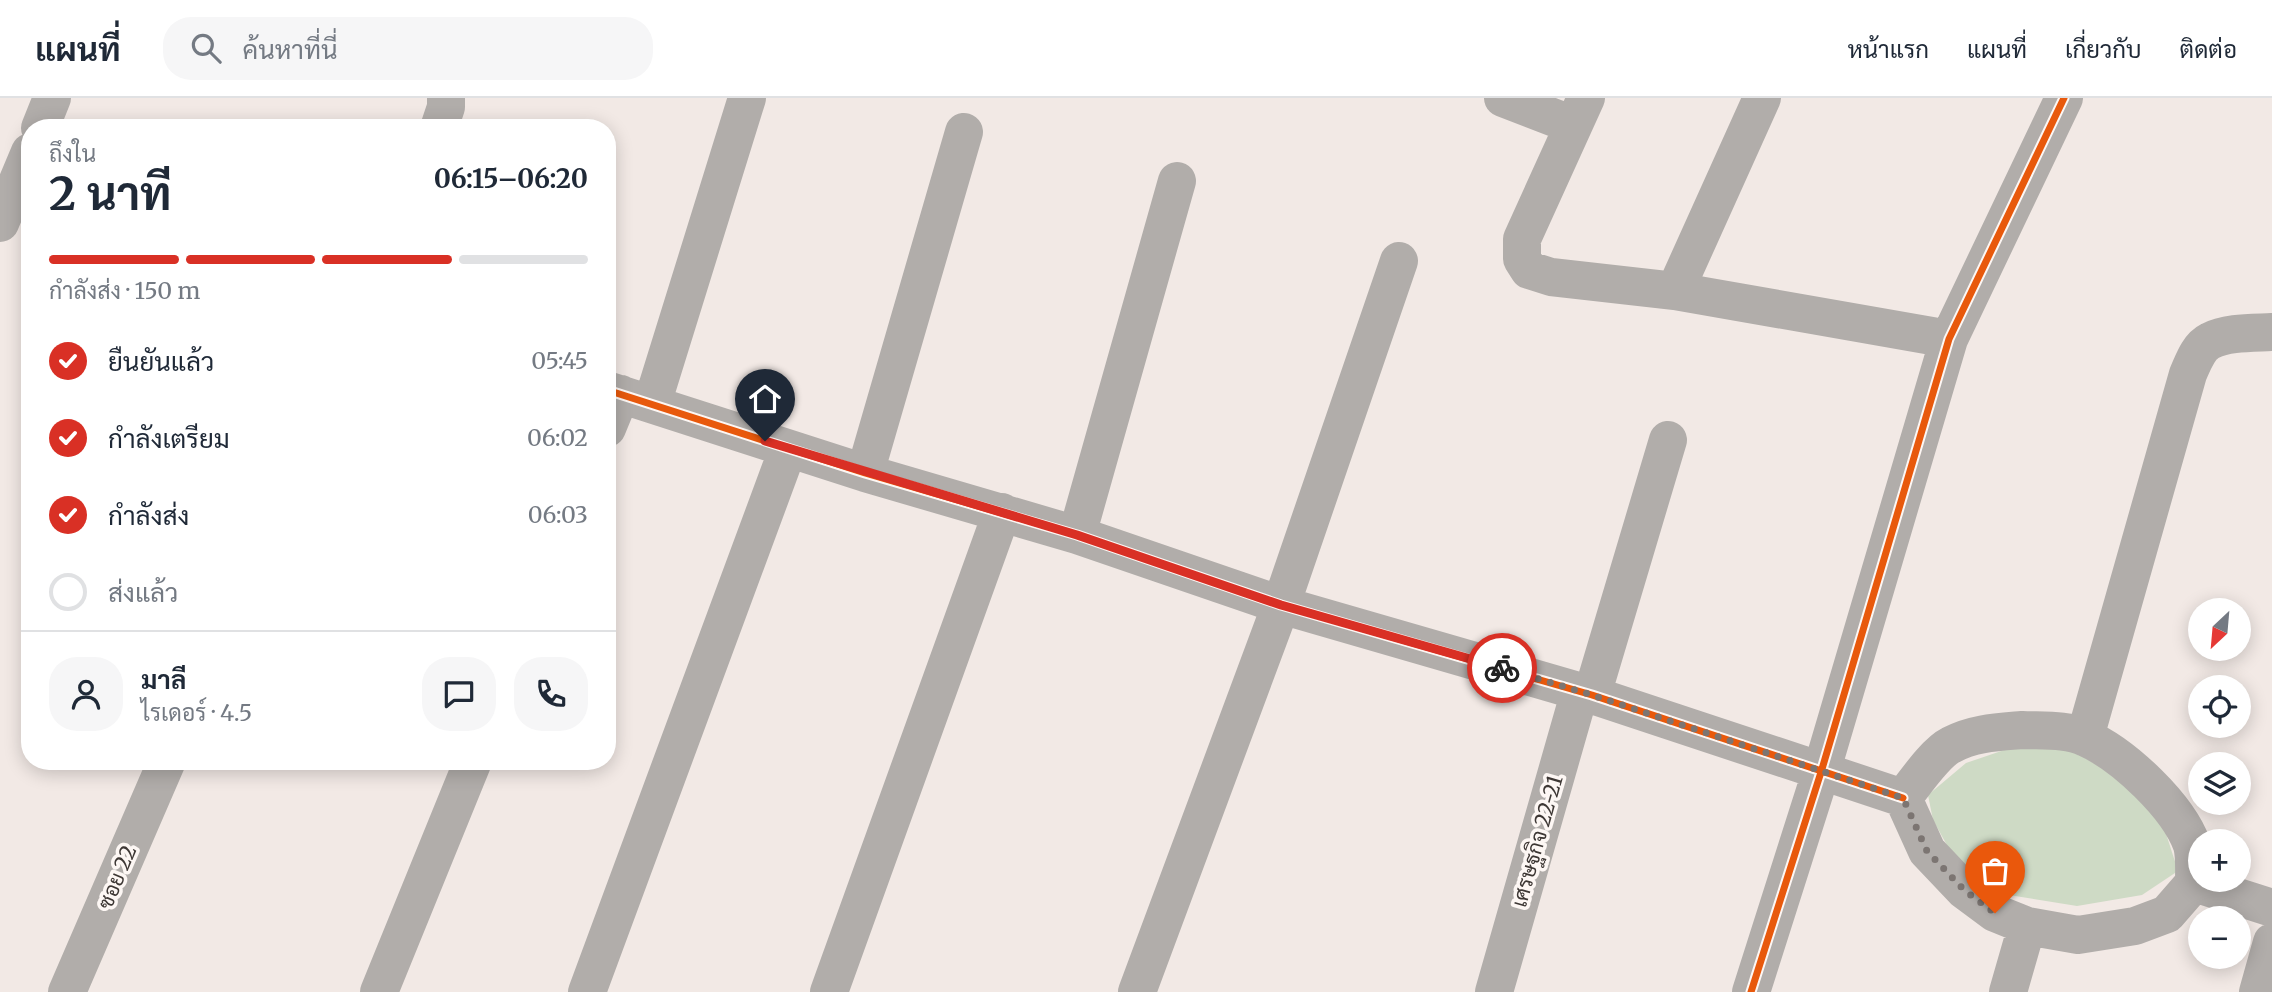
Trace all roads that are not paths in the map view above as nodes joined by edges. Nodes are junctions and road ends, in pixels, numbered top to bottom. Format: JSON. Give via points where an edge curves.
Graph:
{"nodes":[{"id":1,"x":52,"y":98,"type":"edge"},
{"id":2,"x":446,"y":98,"type":"edge"},
{"id":3,"x":747,"y":98,"type":"edge"},
{"id":4,"x":1503,"y":98,"type":"edge"},
{"id":5,"x":1762,"y":98,"type":"edge"},
{"id":6,"x":2064,"y":98,"type":"edge"},
{"id":7,"x":1580,"y":112,"type":"edge"},
{"id":8,"x":44,"y":119,"type":"edge"},
{"id":9,"x":442,"y":119,"type":"edge"},
{"id":10,"x":964,"y":132,"type":"dead end"},
{"id":11,"x":21,"y":173,"type":"edge"},
{"id":12,"x":1177,"y":181,"type":"dead end"},
{"id":13,"x":0,"y":223,"type":"edge"},
{"id":14,"x":1399,"y":261,"type":"dead end"},
{"id":15,"x":1675,"y":291,"type":"junction"},
{"id":16,"x":2272,"y":331,"type":"edge"},
{"id":17,"x":1949,"y":340,"type":"junction"},
{"id":18,"x":622,"y":404,"type":"edge"},
{"id":19,"x":1668,"y":440,"type":"dead end"},
{"id":20,"x":788,"y":449,"type":"junction"},
{"id":21,"x":865,"y":473,"type":"junction"},
{"id":22,"x":1002,"y":512,"type":"junction"},
{"id":23,"x":1077,"y":535,"type":"junction"},
{"id":24,"x":1281,"y":605,"type":"junction"},
{"id":25,"x":1586,"y":693,"type":"junction"},
{"id":26,"x":2085,"y":737,"type":"junction"},
{"id":27,"x":1822,"y":769,"type":"junction"},
{"id":28,"x":163,"y":770,"type":"edge"},
{"id":29,"x":469,"y":770,"type":"edge"},
{"id":30,"x":1903,"y":798,"type":"junction"},
{"id":31,"x":2188,"y":840,"type":"edge"},
{"id":32,"x":2188,"y":890,"type":"edge"},
{"id":33,"x":2222,"y":892,"type":"edge"},
{"id":34,"x":2272,"y":908,"type":"edge"},
{"id":35,"x":2027,"y":926,"type":"junction"},
{"id":36,"x":2272,"y":942,"type":"edge"},
{"id":37,"x":67,"y":992,"type":"edge"},
{"id":38,"x":379,"y":992,"type":"edge"},
{"id":39,"x":587,"y":992,"type":"edge"},
{"id":40,"x":829,"y":992,"type":"edge"},
{"id":41,"x":1137,"y":992,"type":"edge"},
{"id":42,"x":1494,"y":992,"type":"edge"},
{"id":43,"x":1751,"y":992,"type":"edge"},
{"id":44,"x":2008,"y":992,"type":"edge"},
{"id":45,"x":2258,"y":992,"type":"edge"}],
"edges":[{"from":1,"to":8,"type":"street"},
{"from":2,"to":9,"type":"street"},
{"from":3,"to":18,"type":"street"},
{"from":4,"to":7,"type":"street"},
{"from":5,"to":15,"type":"street"},
{"from":6,"to":17,"type":"street"},
{"from":7,"to":15,"type":"street","via":[[1522,239],[1522,258],[1529,270],[1551,277]]},
{"from":10,"to":21,"type":"street"},
{"from":11,"to":13,"type":"street"},
{"from":12,"to":23,"type":"street"},
{"from":14,"to":24,"type":"street"},
{"from":15,"to":17,"type":"street"},
{"from":16,"to":26,"type":"street","via":[[2209,341],[2188,374]]},
{"from":17,"to":27,"type":"street"},
{"from":18,"to":20,"type":"street"},
{"from":19,"to":25,"type":"street","name":"เศรษฐกิจ 22-21"},
{"from":20,"to":21,"type":"street"},
{"from":20,"to":39,"type":"street"},
{"from":21,"to":22,"type":"street"},
{"from":22,"to":23,"type":"street"},
{"from":22,"to":40,"type":"street"},
{"from":23,"to":24,"type":"street"},
{"from":24,"to":25,"type":"street"},
{"from":24,"to":41,"type":"street"},
{"from":25,"to":27,"type":"street"},
{"from":25,"to":42,"type":"street","name":"เศรษฐกิจ 22-21"},
{"from":26,"to":30,"type":"street","via":[[2022,730],[1961,741],[1950,745]]},
{"from":26,"to":31,"type":"street","via":[[2150,787],[2169,807]]},
{"from":27,"to":30,"type":"street"},
{"from":27,"to":43,"type":"street"},
{"from":28,"to":37,"type":"street","name":"ซอย 22"},
{"from":29,"to":38,"type":"street"},
{"from":30,"to":35,"type":"street","via":[[1927,851],[1964,890],[1995,913]]},
{"from":32,"to":35,"type":"street","via":[[2167,914],[2135,926],[2078,935]]},
{"from":33,"to":34,"type":"street"},
{"from":35,"to":44,"type":"street"},
{"from":36,"to":45,"type":"street"}]}
